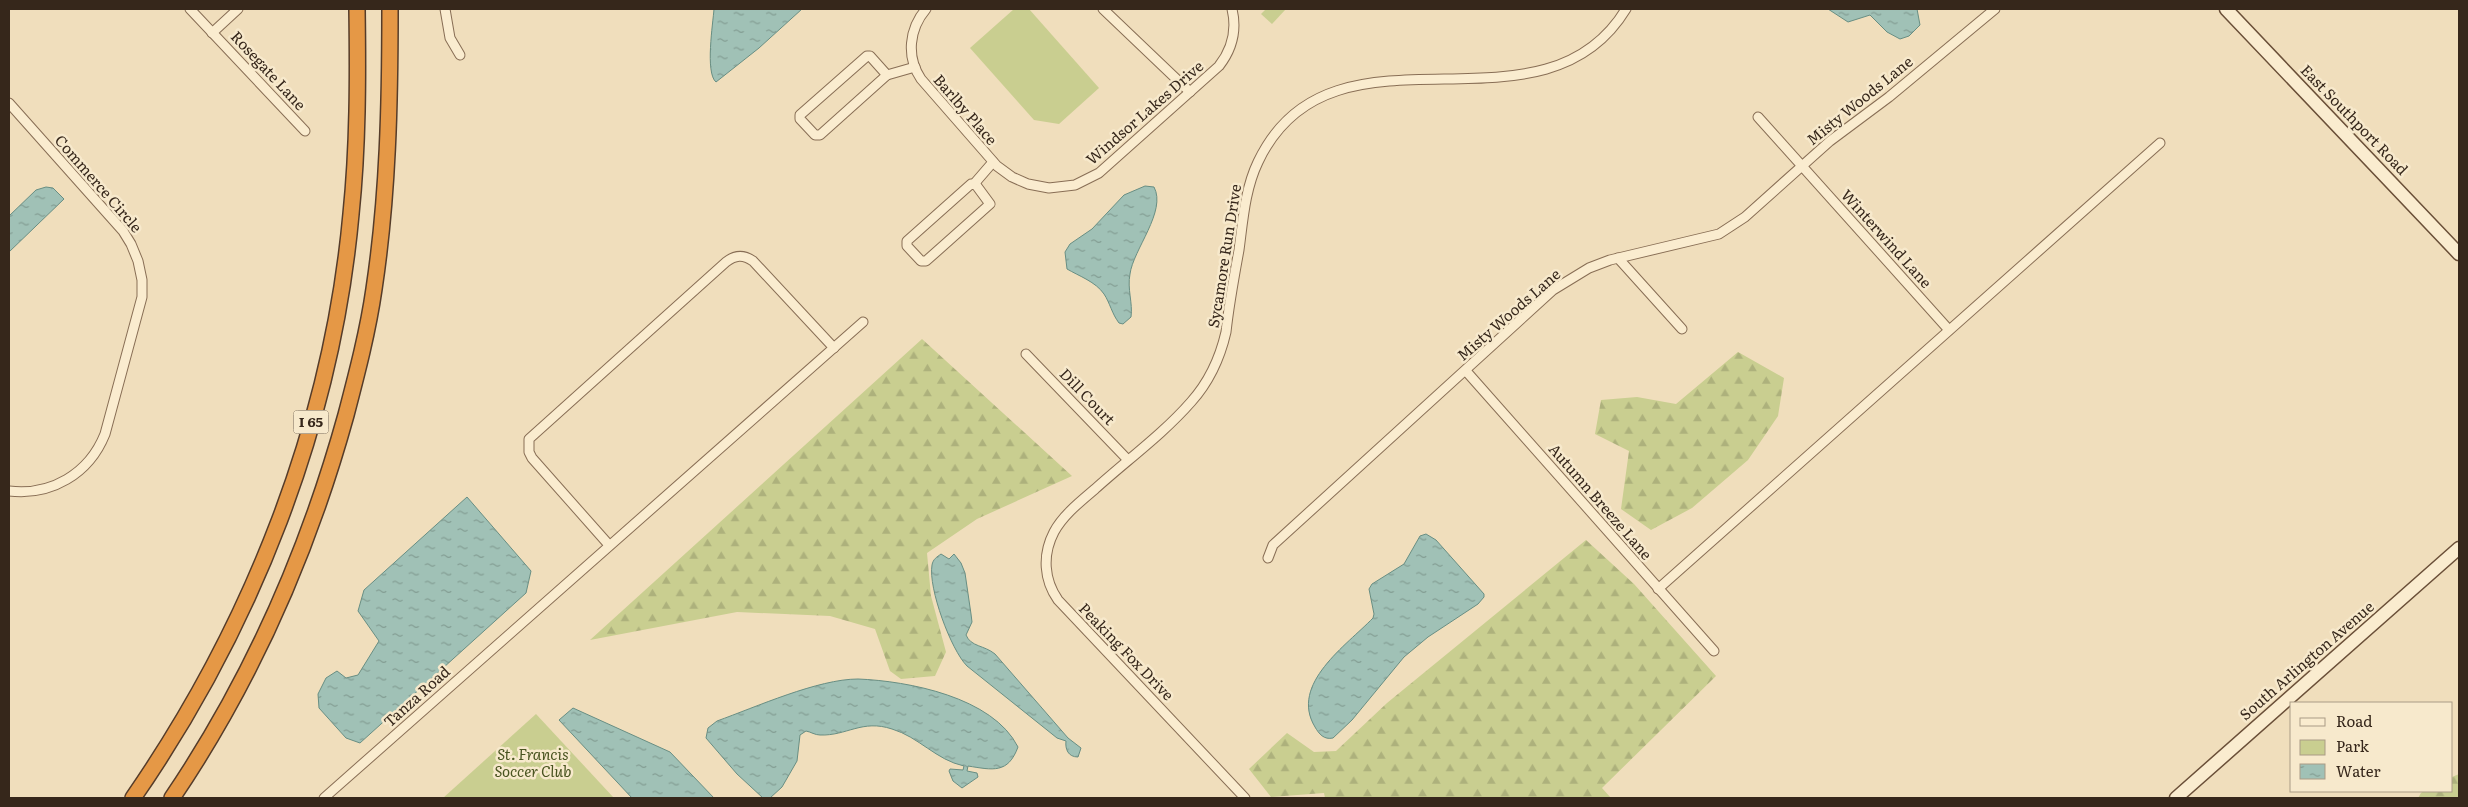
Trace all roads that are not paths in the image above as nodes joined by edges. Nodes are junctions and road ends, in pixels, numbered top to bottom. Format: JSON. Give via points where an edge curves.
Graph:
{"nodes":[{"id":1,"x":190,"y":9,"type":"edge"},
{"id":2,"x":238,"y":9,"type":"edge"},
{"id":3,"x":357,"y":9,"type":"edge"},
{"id":4,"x":390,"y":9,"type":"edge"},
{"id":5,"x":446,"y":9,"type":"edge"},
{"id":6,"x":926,"y":9,"type":"edge"},
{"id":7,"x":1103,"y":9,"type":"edge"},
{"id":8,"x":1232,"y":9,"type":"edge"},
{"id":9,"x":1626,"y":9,"type":"edge"},
{"id":10,"x":1995,"y":9,"type":"edge"},
{"id":11,"x":2226,"y":9,"type":"edge"},
{"id":12,"x":212,"y":33,"type":"junction"},
{"id":13,"x":460,"y":55,"type":"dead end"},
{"id":14,"x":915,"y":67,"type":"junction"},
{"id":15,"x":887,"y":75,"type":"junction"},
{"id":16,"x":1190,"y":92,"type":"junction"},
{"id":17,"x":9,"y":103,"type":"edge"},
{"id":18,"x":1758,"y":117,"type":"dead end"},
{"id":19,"x":305,"y":131,"type":"dead end"},
{"id":20,"x":2160,"y":143,"type":"dead end"},
{"id":21,"x":993,"y":162,"type":"junction"},
{"id":22,"x":1802,"y":166,"type":"junction"},
{"id":23,"x":974,"y":184,"type":"junction"},
{"id":24,"x":1028,"y":184,"type":"joint"},
{"id":25,"x":2459,"y":254,"type":"edge"},
{"id":26,"x":1618,"y":258,"type":"junction"},
{"id":27,"x":863,"y":322,"type":"dead end"},
{"id":28,"x":1682,"y":329,"type":"dead end"},
{"id":29,"x":1949,"y":330,"type":"junction"},
{"id":30,"x":834,"y":348,"type":"junction"},
{"id":31,"x":1026,"y":354,"type":"dead end"},
{"id":32,"x":1466,"y":371,"type":"junction"},
{"id":33,"x":1128,"y":460,"type":"junction"},
{"id":34,"x":9,"y":491,"type":"edge"},
{"id":35,"x":1074,"y":508,"type":"joint"},
{"id":36,"x":609,"y":545,"type":"junction"},
{"id":37,"x":2459,"y":548,"type":"edge"},
{"id":38,"x":1268,"y":558,"type":"dead end"},
{"id":39,"x":1658,"y":589,"type":"junction"},
{"id":40,"x":1714,"y":652,"type":"dead end"},
{"id":41,"x":133,"y":798,"type":"edge"},
{"id":42,"x":172,"y":798,"type":"edge"},
{"id":43,"x":324,"y":798,"type":"edge"},
{"id":44,"x":1245,"y":798,"type":"edge"},
{"id":45,"x":2176,"y":798,"type":"edge"}],
"edges":[{"from":1,"to":12,"type":"street","name":"Rosegate Lane"},
{"from":2,"to":12,"type":"street"},
{"from":3,"to":41,"type":"highway","number":"I 65","via":[[357,103],[351,215],[343,280],[315,409],[297,470],[238,620],[204,686]]},
{"from":4,"to":42,"type":"highway","number":"I 65","via":[[388,156],[374,291],[360,362],[330,473],[297,566],[232,704]]},
{"from":5,"to":13,"type":"street","via":[[450,38]]},
{"from":6,"to":14,"type":"street","name":"Barlby Place","via":[[912,34]]},
{"from":7,"to":16,"type":"street"},
{"from":8,"to":16,"type":"street","name":"Windsor Lakes Drive","via":[[1234,28],[1230,48],[1219,66]]},
{"from":9,"to":33,"type":"street","name":"Sycamore Run Drive","via":[[1608,33],[1590,48],[1547,70],[1519,76],[1365,83],[1328,94],[1294,115],[1267,146],[1251,180],[1226,332],[1213,370],[1190,403]]},
{"from":10,"to":22,"type":"street","name":"Misty Woods Lane"},
{"from":11,"to":25,"type":"street","name":"East Southport Road"},
{"from":12,"to":19,"type":"street","name":"Rosegate Lane"},
{"from":14,"to":15,"type":"street"},
{"from":14,"to":21,"type":"street","name":"Barlby Place","via":[[921,79]]},
{"from":15,"to":15,"type":"street","via":[[820,135],[800,119],[801,114],[867,56]]},
{"from":16,"to":24,"type":"street","name":"Windsor Lakes Drive","via":[[1108,166],[1089,179],[1061,187]]},
{"from":17,"to":34,"type":"street","name":"Commerce Circle","via":[[123,231],[140,271],[142,291],[105,434],[96,452],[70,478],[48,488],[36,492]]},
{"from":18,"to":22,"type":"street","name":"Winterwind Lane"},
{"from":20,"to":29,"type":"street"},
{"from":21,"to":23,"type":"street"},
{"from":21,"to":24,"type":"street","name":"Barlby Place","via":[[1007,174]]},
{"from":22,"to":26,"type":"street","name":"Misty Woods Lane","via":[[1751,212],[1719,234]]},
{"from":22,"to":29,"type":"street","name":"Winterwind Lane"},
{"from":23,"to":23,"type":"street","via":[[907,241],[907,246],[921,261],[926,261],[990,205],[990,200]]},
{"from":26,"to":28,"type":"street"},
{"from":26,"to":32,"type":"street","name":"Misty Woods Lane","via":[[1589,268],[1553,290]]},
{"from":27,"to":30,"type":"street","name":"Tanza Road"},
{"from":29,"to":39,"type":"street"},
{"from":30,"to":36,"type":"street","name":"Tanza Road"},
{"from":30,"to":36,"type":"street","via":[[747,256],[726,262],[530,439],[528,452],[532,458]]},
{"from":31,"to":33,"type":"street","name":"Dill Court"},
{"from":32,"to":38,"type":"street","name":"Misty Woods Lane","via":[[1273,545]]},
{"from":32,"to":39,"type":"street","name":"Autumn Breeze Lane"},
{"from":33,"to":35,"type":"street","name":"Sycamore Run Drive"},
{"from":35,"to":44,"type":"street","name":"Peaking Fox Drive","via":[[1054,532],[1048,549],[1045,562],[1050,588]]},
{"from":36,"to":43,"type":"street","name":"Tanza Road"},
{"from":37,"to":45,"type":"street","name":"South Arlington Avenue"},
{"from":39,"to":40,"type":"street","name":"Autumn Breeze Lane"}]}
